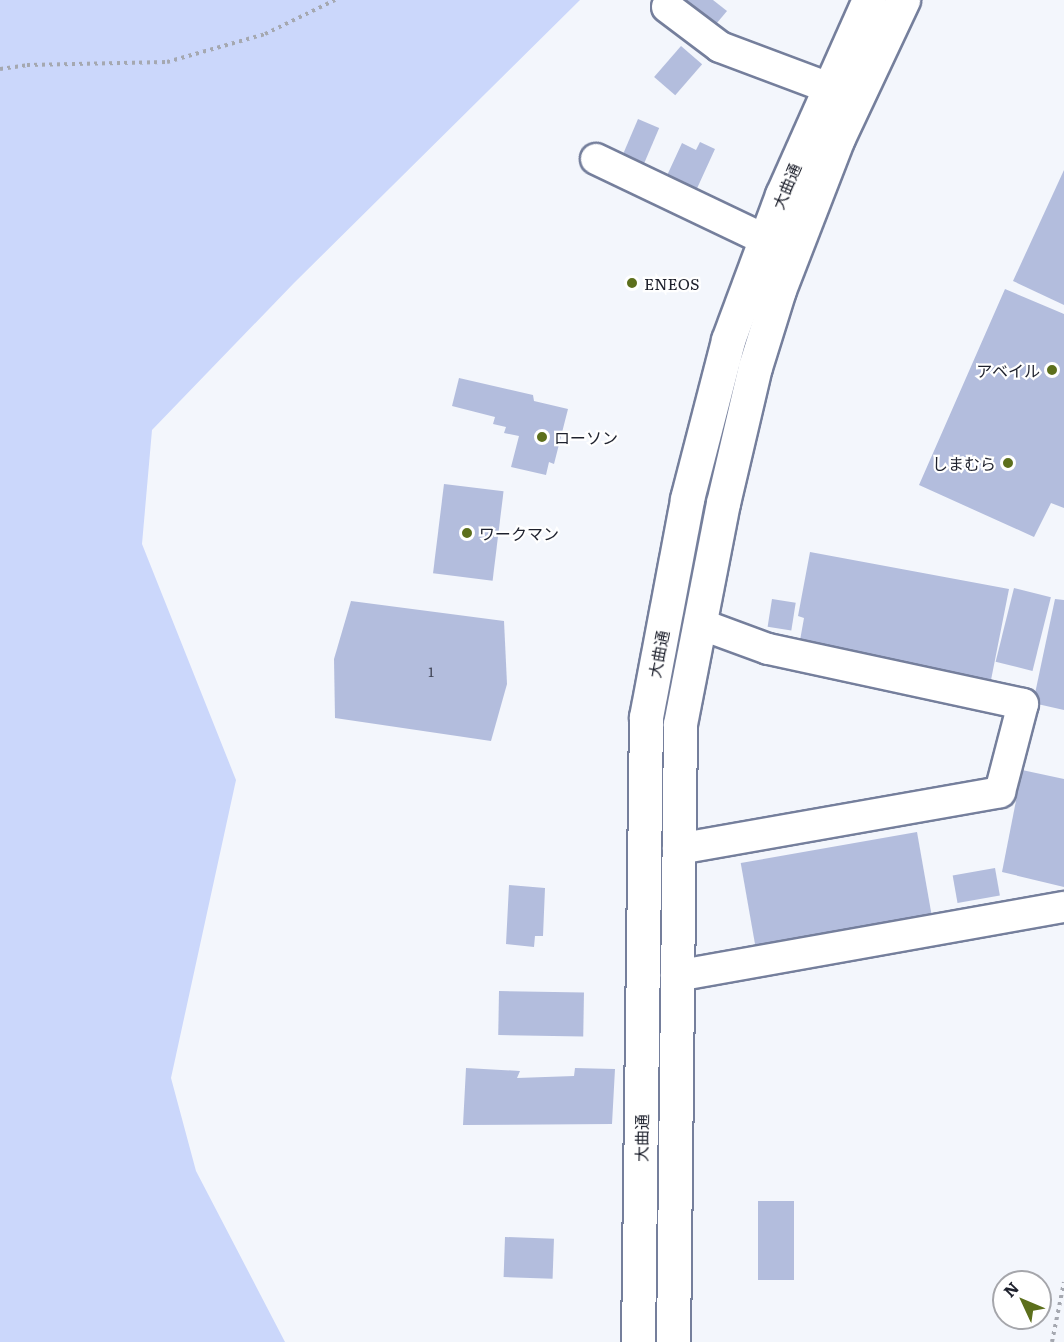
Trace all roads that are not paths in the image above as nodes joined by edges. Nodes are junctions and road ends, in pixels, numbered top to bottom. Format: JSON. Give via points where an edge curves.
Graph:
{"nodes":[{"id":1,"x":869,"y":0,"type":"edge"},
{"id":2,"x":903,"y":0,"type":"edge"},
{"id":3,"x":668,"y":7,"type":"dead end"},
{"id":4,"x":829,"y":88,"type":"junction"},
{"id":5,"x":596,"y":159,"type":"dead end"},
{"id":6,"x":764,"y":239,"type":"junction"},
{"id":7,"x":700,"y":624,"type":"junction"},
{"id":8,"x":678,"y":849,"type":"junction"},
{"id":9,"x":1064,"y":907,"type":"edge"},
{"id":10,"x":676,"y":976,"type":"junction"},
{"id":11,"x":638,"y":1342,"type":"edge"},
{"id":12,"x":673,"y":1342,"type":"edge"}],
"edges":[{"from":1,"to":4,"type":"main road","name":"大曲通"},
{"from":2,"to":7,"type":"main road","name":"大曲通","via":[[838,138],[778,290],[749,390]]},
{"from":3,"to":4,"type":"street","via":[[720,47]]},
{"from":4,"to":6,"type":"main road","name":"大曲通"},
{"from":5,"to":6,"type":"street"},
{"from":6,"to":11,"type":"main road","name":"大曲通","via":[[728,340],[687,499],[646,717]]},
{"from":7,"to":8,"type":"main road","name":"大曲通","via":[[680,724]]},
{"from":7,"to":8,"type":"street","via":[[768,649],[1023,704],[1000,792]]},
{"from":8,"to":10,"type":"main road","name":"大曲通"},
{"from":9,"to":10,"type":"street"},
{"from":10,"to":12,"type":"main road","name":"大曲通"}]}
